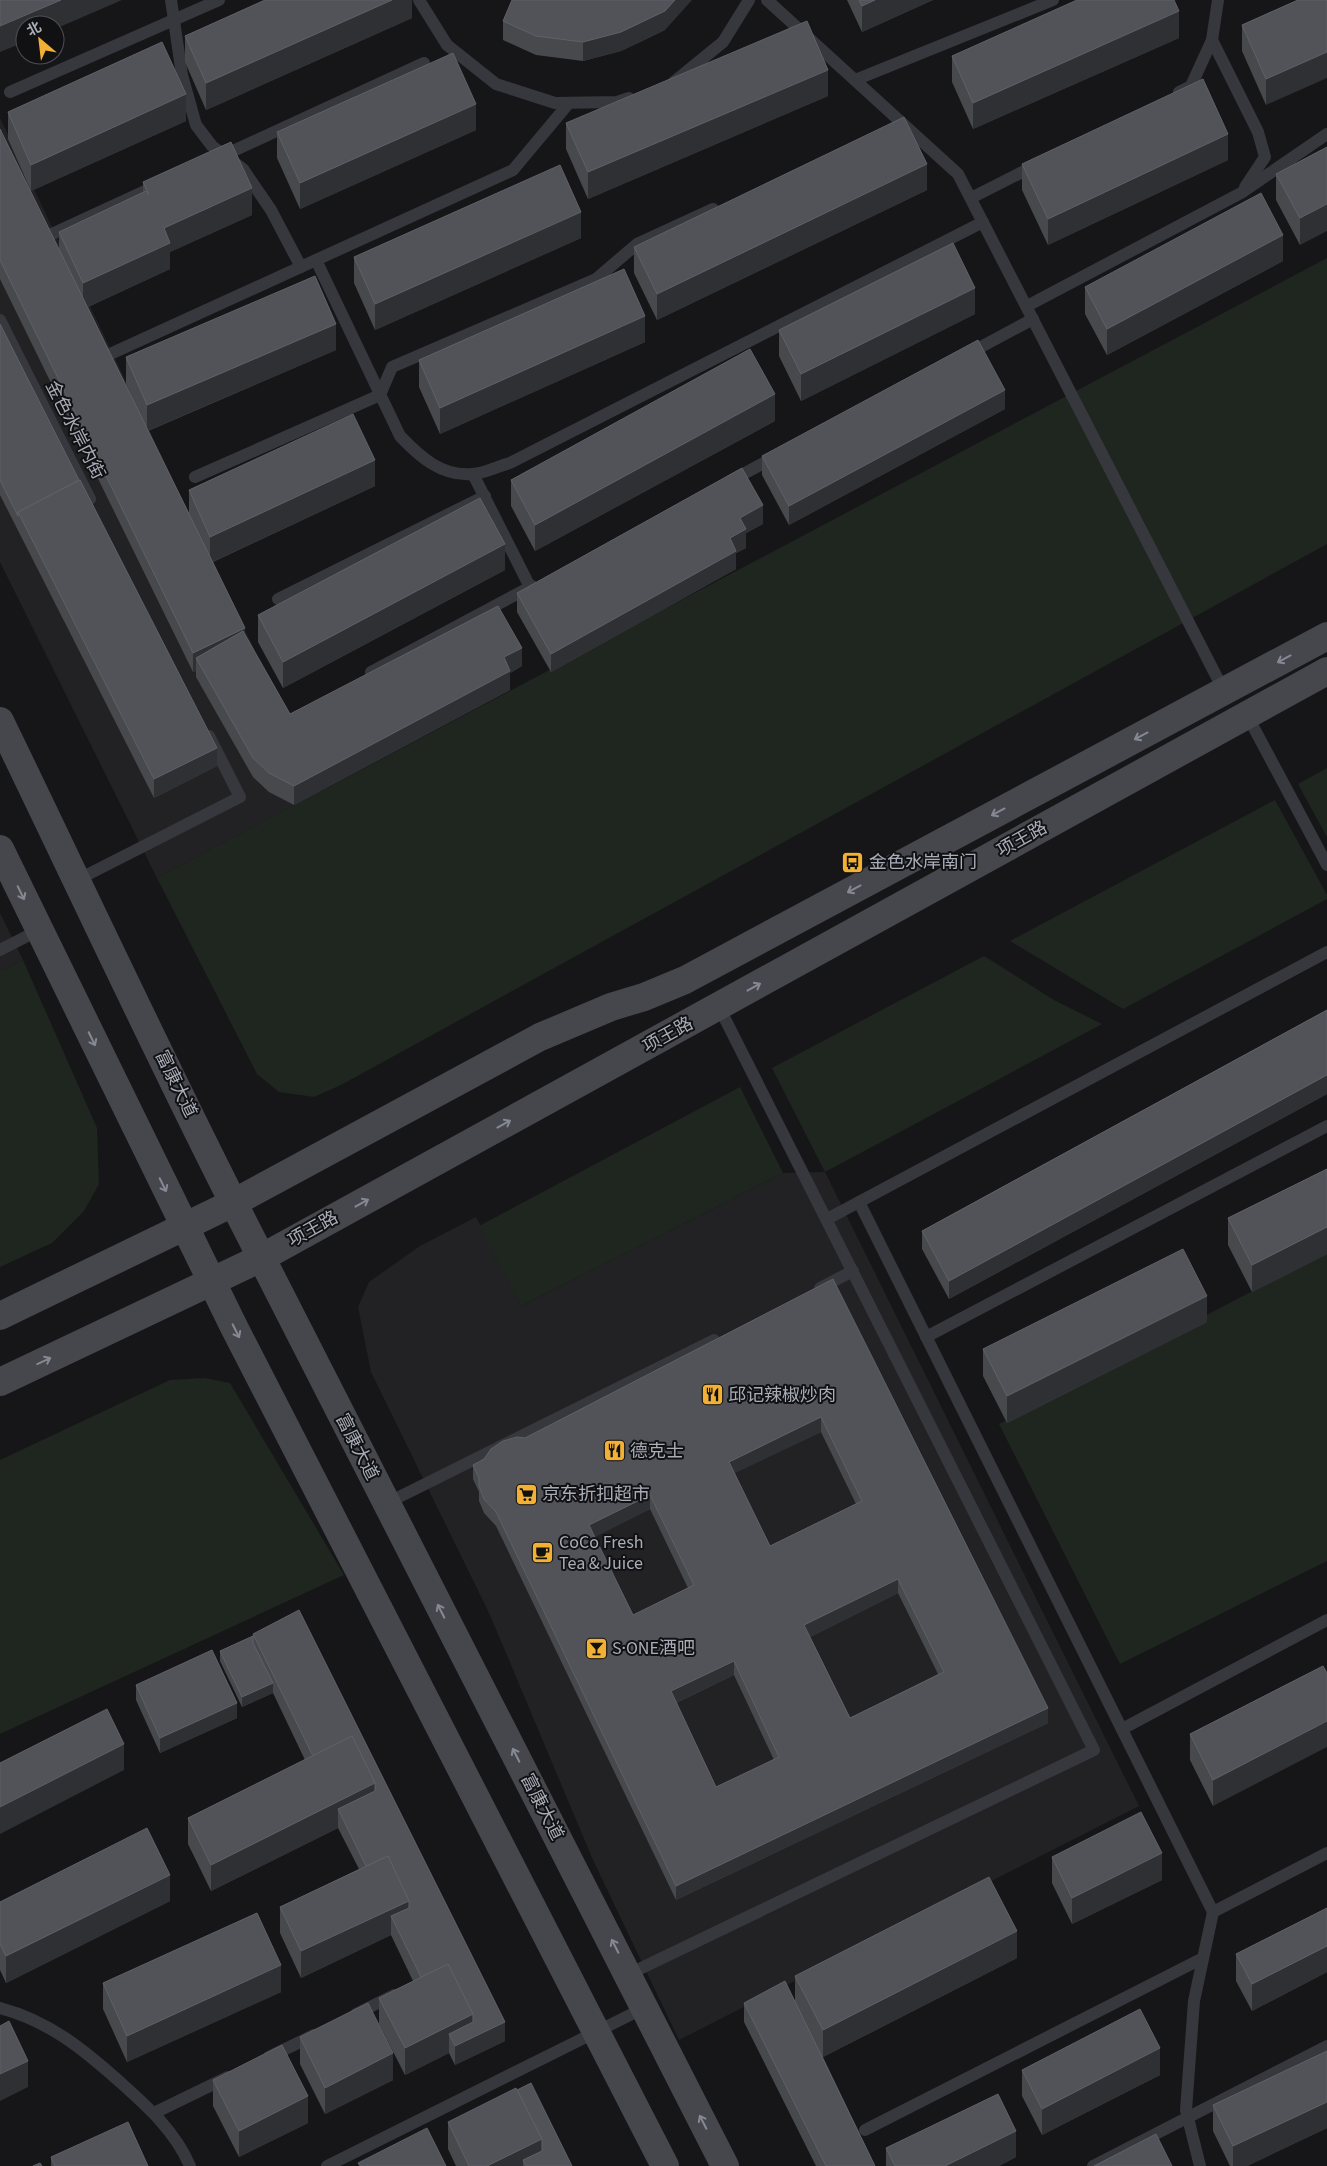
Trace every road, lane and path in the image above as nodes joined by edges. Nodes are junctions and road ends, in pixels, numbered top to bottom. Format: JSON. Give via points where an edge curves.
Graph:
{"nodes":[{"id":1,"x":171,"y":0,"type":"edge"},
{"id":2,"x":220,"y":0,"type":"edge"},
{"id":3,"x":418,"y":0,"type":"edge"},
{"id":4,"x":749,"y":0,"type":"edge"},
{"id":5,"x":767,"y":0,"type":"edge"},
{"id":6,"x":1053,"y":0,"type":"edge"},
{"id":7,"x":1218,"y":0,"type":"edge"},
{"id":8,"x":174,"y":20,"type":"junction"},
{"id":9,"x":1212,"y":40,"type":"junction"},
{"id":10,"x":424,"y":63,"type":"dead end"},
{"id":11,"x":855,"y":80,"type":"junction"},
{"id":12,"x":658,"y":87,"type":"edge"},
{"id":13,"x":10,"y":92,"type":"dead end"},
{"id":14,"x":642,"y":93,"type":"edge"},
{"id":15,"x":1165,"y":100,"type":"edge"},
{"id":16,"x":570,"y":103,"type":"junction"},
{"id":17,"x":1327,"y":134,"type":"edge"},
{"id":18,"x":224,"y":155,"type":"junction"},
{"id":19,"x":1050,"y":158,"type":"edge"},
{"id":20,"x":206,"y":163,"type":"edge"},
{"id":21,"x":170,"y":180,"type":"edge"},
{"id":22,"x":1241,"y":193,"type":"junction"},
{"id":23,"x":971,"y":198,"type":"junction"},
{"id":24,"x":726,"y":204,"type":"edge"},
{"id":25,"x":983,"y":222,"type":"junction"},
{"id":26,"x":52,"y":234,"type":"edge"},
{"id":27,"x":316,"y":260,"type":"junction"},
{"id":28,"x":301,"y":267,"type":"junction"},
{"id":29,"x":1027,"y":306,"type":"junction"},
{"id":30,"x":1033,"y":319,"type":"junction"},
{"id":31,"x":0,"y":320,"type":"edge"},
{"id":32,"x":108,"y":355,"type":"edge"},
{"id":33,"x":955,"y":361,"type":"edge"},
{"id":34,"x":380,"y":395,"type":"junction"},
{"id":35,"x":790,"y":449,"type":"edge"},
{"id":36,"x":473,"y":474,"type":"junction"},
{"id":37,"x":195,"y":476,"type":"dead end"},
{"id":38,"x":721,"y":486,"type":"edge"},
{"id":39,"x":485,"y":496,"type":"junction"},
{"id":40,"x":98,"y":514,"type":"edge"},
{"id":41,"x":547,"y":578,"type":"edge"},
{"id":42,"x":530,"y":587,"type":"junction"},
{"id":43,"x":278,"y":599,"type":"dead end"},
{"id":44,"x":1327,"y":636,"type":"edge"},
{"id":45,"x":1327,"y":671,"type":"edge"},
{"id":46,"x":360,"y":678,"type":"edge"},
{"id":47,"x":1224,"y":691,"type":"junction"},
{"id":48,"x":1247,"y":715,"type":"junction"},
{"id":49,"x":0,"y":721,"type":"edge"},
{"id":50,"x":205,"y":727,"type":"edge"},
{"id":51,"x":0,"y":849,"type":"edge"},
{"id":52,"x":1327,"y":865,"type":"edge"},
{"id":53,"x":77,"y":880,"type":"junction"},
{"id":54,"x":39,"y":930,"type":"junction"},
{"id":55,"x":0,"y":950,"type":"edge"},
{"id":56,"x":1327,"y":952,"type":"edge"},
{"id":57,"x":719,"y":1007,"type":"junction"},
{"id":58,"x":1327,"y":1126,"type":"edge"},
{"id":59,"x":859,"y":1202,"type":"junction"},
{"id":60,"x":233,"y":1203,"type":"junction"},
{"id":61,"x":827,"y":1219,"type":"junction"},
{"id":62,"x":184,"y":1227,"type":"junction"},
{"id":63,"x":261,"y":1258,"type":"junction"},
{"id":64,"x":853,"y":1271,"type":"junction"},
{"id":65,"x":212,"y":1282,"type":"junction"},
{"id":66,"x":809,"y":1294,"type":"edge"},
{"id":67,"x":0,"y":1316,"type":"edge"},
{"id":68,"x":728,"y":1333,"type":"edge"},
{"id":69,"x":926,"y":1337,"type":"junction"},
{"id":70,"x":0,"y":1382,"type":"edge"},
{"id":71,"x":385,"y":1504,"type":"junction"},
{"id":72,"x":1327,"y":1620,"type":"edge"},
{"id":73,"x":1122,"y":1729,"type":"junction"},
{"id":74,"x":1327,"y":1853,"type":"edge"},
{"id":75,"x":1213,"y":1912,"type":"junction"},
{"id":76,"x":1203,"y":1958,"type":"junction"},
{"id":77,"x":629,"y":1974,"type":"junction"},
{"id":78,"x":394,"y":1995,"type":"edge"},
{"id":79,"x":646,"y":2007,"type":"junction"},
{"id":80,"x":0,"y":2008,"type":"edge"},
{"id":81,"x":341,"y":2021,"type":"edge"},
{"id":82,"x":323,"y":2030,"type":"edge"},
{"id":83,"x":596,"y":2032,"type":"junction"},
{"id":84,"x":1327,"y":2046,"type":"edge"},
{"id":85,"x":261,"y":2061,"type":"edge"},
{"id":86,"x":243,"y":2069,"type":"edge"},
{"id":87,"x":154,"y":2113,"type":"junction"},
{"id":88,"x":1188,"y":2117,"type":"junction"},
{"id":89,"x":865,"y":2130,"type":"dead end"},
{"id":90,"x":190,"y":2166,"type":"edge"},
{"id":91,"x":327,"y":2166,"type":"edge"},
{"id":92,"x":665,"y":2166,"type":"edge"},
{"id":93,"x":725,"y":2166,"type":"edge"},
{"id":94,"x":1093,"y":2166,"type":"edge"},
{"id":95,"x":1200,"y":2166,"type":"edge"}],
"edges":[{"from":1,"to":8,"type":"lane"},
{"from":2,"to":8,"type":"lane"},
{"from":3,"to":16,"type":"lane","via":[[447,45],[496,84],[555,103]]},
{"from":4,"to":12,"type":"lane","via":[[723,42],[675,81]]},
{"from":5,"to":11,"type":"lane"},
{"from":6,"to":11,"type":"lane"},
{"from":7,"to":9,"type":"lane"},
{"from":8,"to":13,"type":"lane"},
{"from":8,"to":18,"type":"lane","via":[[182,75],[196,125],[212,146]]},
{"from":9,"to":15,"type":"lane","via":[[1192,86]]},
{"from":9,"to":22,"type":"lane","via":[[1258,132],[1265,157]]},
{"from":10,"to":18,"type":"lane"},
{"from":11,"to":23,"type":"lane","via":[[898,125],[958,174]]},
{"from":14,"to":16,"type":"lane","via":[[616,102]]},
{"from":16,"to":27,"type":"lane","via":[[513,170]]},
{"from":17,"to":22,"type":"lane"},
{"from":18,"to":20,"type":"lane"},
{"from":18,"to":28,"type":"lane","via":[[243,169]]},
{"from":19,"to":23,"type":"lane"},
{"from":21,"to":26,"type":"lane"},
{"from":22,"to":29,"type":"lane"},
{"from":23,"to":25,"type":"lane"},
{"from":24,"to":34,"type":"lane","via":[[638,244],[596,279],[392,367]]},
{"from":25,"to":29,"type":"lane"},
{"from":25,"to":36,"type":"lane","via":[[510,463]]},
{"from":27,"to":28,"type":"lane"},
{"from":27,"to":34,"type":"lane"},
{"from":28,"to":32,"type":"lane"},
{"from":29,"to":30,"type":"lane"},
{"from":30,"to":33,"type":"lane"},
{"from":30,"to":47,"type":"lane"},
{"from":31,"to":40,"type":"lane","name":"金色水岸内街"},
{"from":34,"to":36,"type":"lane","via":[[400,436],[421,458],[450,473]]},
{"from":34,"to":37,"type":"lane"},
{"from":35,"to":38,"type":"lane"},
{"from":36,"to":39,"type":"lane"},
{"from":39,"to":42,"type":"lane"},
{"from":39,"to":43,"type":"lane"},
{"from":41,"to":42,"type":"lane"},
{"from":42,"to":46,"type":"lane"},
{"from":44,"to":47,"type":"street","name":"项王路","one_way":true},
{"from":45,"to":48,"type":"street","name":"项王路"},
{"from":47,"to":60,"type":"street","name":"项王路","one_way":true,"via":[[685,980],[540,1038]]},
{"from":48,"to":52,"type":"lane"},
{"from":57,"to":48,"type":"street","name":"项王路","one_way":true},
{"from":49,"to":53,"type":"street","name":"富康大道"},
{"from":50,"to":53,"type":"lane","via":[[240,798]]},
{"from":51,"to":54,"type":"street","one_way":true},
{"from":53,"to":60,"type":"street","name":"富康大道"},
{"from":54,"to":55,"type":"lane"},
{"from":54,"to":62,"type":"street","one_way":true},
{"from":56,"to":59,"type":"lane"},
{"from":57,"to":61,"type":"lane"},
{"from":63,"to":57,"type":"street","name":"项王路","one_way":true},
{"from":58,"to":69,"type":"lane"},
{"from":59,"to":61,"type":"lane"},
{"from":59,"to":69,"type":"lane"},
{"from":60,"to":62,"type":"street","name":"项王路"},
{"from":60,"to":63,"type":"street","name":"富康大道"},
{"from":61,"to":64,"type":"lane"},
{"from":62,"to":65,"type":"street"},
{"from":62,"to":67,"type":"street","name":"项王路"},
{"from":63,"to":65,"type":"street","name":"项王路"},
{"from":63,"to":71,"type":"street","name":"富康大道"},
{"from":64,"to":66,"type":"lane"},
{"from":64,"to":77,"type":"lane","via":[[1094,1750]]},
{"from":70,"to":65,"type":"street","name":"项王路","one_way":true},
{"from":65,"to":83,"type":"street","one_way":true},
{"from":68,"to":71,"type":"lane"},
{"from":69,"to":73,"type":"lane"},
{"from":77,"to":71,"type":"street","name":"富康大道","one_way":true},
{"from":72,"to":73,"type":"lane"},
{"from":73,"to":75,"type":"lane"},
{"from":74,"to":75,"type":"lane"},
{"from":75,"to":76,"type":"lane"},
{"from":76,"to":88,"type":"lane","via":[[1194,2001]]},
{"from":76,"to":89,"type":"lane"},
{"from":77,"to":79,"type":"street","name":"富康大道"},
{"from":78,"to":81,"type":"lane"},
{"from":79,"to":83,"type":"lane"},
{"from":93,"to":79,"type":"street","name":"富康大道","one_way":true},
{"from":80,"to":87,"type":"lane","via":[[19,2014],[79,2046]]},
{"from":82,"to":85,"type":"lane"},
{"from":83,"to":91,"type":"lane"},
{"from":83,"to":92,"type":"street"},
{"from":84,"to":88,"type":"lane"},
{"from":86,"to":87,"type":"lane"},
{"from":87,"to":90,"type":"lane","via":[[182,2147]]},
{"from":88,"to":94,"type":"lane"},
{"from":88,"to":95,"type":"lane"}]}
